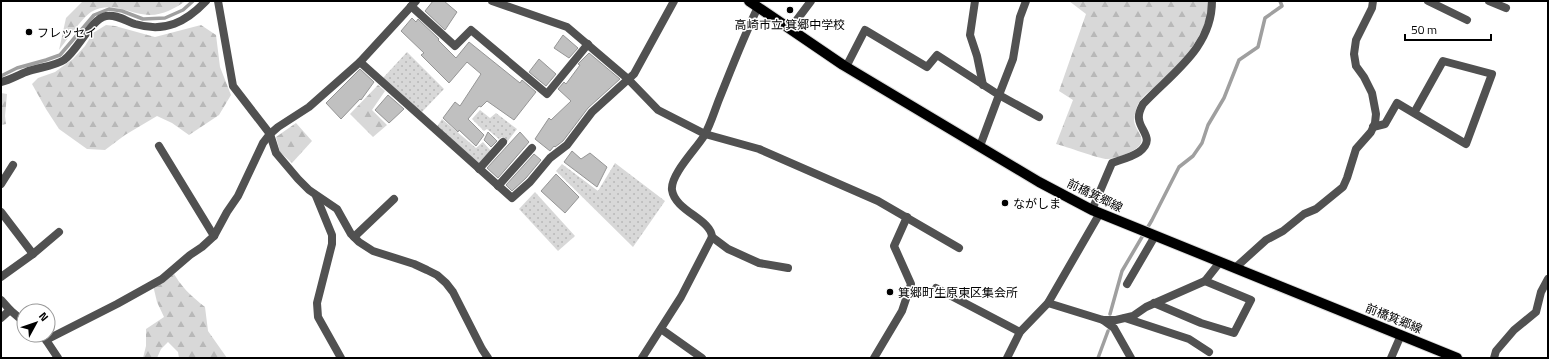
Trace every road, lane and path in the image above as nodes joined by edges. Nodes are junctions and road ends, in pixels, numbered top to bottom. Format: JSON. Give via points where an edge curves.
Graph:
{"nodes":[{"id":1,"x":206,"y":1,"type":"edge"},
{"id":2,"x":218,"y":1,"type":"edge"},
{"id":3,"x":492,"y":1,"type":"edge"},
{"id":4,"x":674,"y":1,"type":"edge"},
{"id":5,"x":811,"y":1,"type":"edge"},
{"id":6,"x":975,"y":1,"type":"edge"},
{"id":7,"x":1026,"y":1,"type":"edge"},
{"id":8,"x":1212,"y":1,"type":"edge"},
{"id":9,"x":1374,"y":1,"type":"edge"},
{"id":10,"x":1428,"y":1,"type":"edge"},
{"id":11,"x":1489,"y":1,"type":"edge"},
{"id":12,"x":414,"y":4,"type":"edge"},
{"id":13,"x":753,"y":4,"type":"edge"},
{"id":14,"x":1506,"y":8,"type":"dead end"},
{"id":15,"x":1467,"y":20,"type":"dead end"},
{"id":16,"x":790,"y":29,"type":"junction"},
{"id":17,"x":588,"y":44,"type":"junction"},
{"id":18,"x":360,"y":62,"type":"junction"},
{"id":19,"x":846,"y":67,"type":"junction"},
{"id":20,"x":628,"y":80,"type":"junction"},
{"id":21,"x":1,"y":82,"type":"edge"},
{"id":22,"x":983,"y":85,"type":"junction"},
{"id":23,"x":999,"y":95,"type":"junction"},
{"id":24,"x":1414,"y":113,"type":"junction"},
{"id":25,"x":1040,"y":117,"type":"dead end"},
{"id":26,"x":1373,"y":127,"type":"junction"},
{"id":27,"x":270,"y":134,"type":"junction"},
{"id":28,"x":705,"y":134,"type":"junction"},
{"id":29,"x":503,"y":142,"type":"dead end"},
{"id":30,"x":158,"y":146,"type":"dead end"},
{"id":31,"x":980,"y":146,"type":"junction"},
{"id":32,"x":532,"y":148,"type":"dead end"},
{"id":33,"x":13,"y":165,"type":"dead end"},
{"id":34,"x":479,"y":169,"type":"junction"},
{"id":35,"x":1,"y":184,"type":"edge"},
{"id":36,"x":498,"y":186,"type":"junction"},
{"id":37,"x":316,"y":196,"type":"junction"},
{"id":38,"x":394,"y":199,"type":"dead end"},
{"id":39,"x":1096,"y":211,"type":"junction"},
{"id":40,"x":1,"y":212,"type":"edge"},
{"id":41,"x":907,"y":217,"type":"junction"},
{"id":42,"x":59,"y":232,"type":"dead end"},
{"id":43,"x":1154,"y":235,"type":"junction"},
{"id":44,"x":214,"y":236,"type":"junction"},
{"id":45,"x":354,"y":237,"type":"junction"},
{"id":46,"x":712,"y":237,"type":"junction"},
{"id":47,"x":959,"y":248,"type":"dead end"},
{"id":48,"x":34,"y":254,"type":"junction"},
{"id":49,"x":1220,"y":262,"type":"junction"},
{"id":50,"x":788,"y":268,"type":"dead end"},
{"id":51,"x":1235,"y":268,"type":"junction"},
{"id":52,"x":1,"y":277,"type":"edge"},
{"id":53,"x":1548,"y":278,"type":"edge"},
{"id":54,"x":1205,"y":281,"type":"junction"},
{"id":55,"x":1127,"y":284,"type":"dead end"},
{"id":56,"x":936,"y":288,"type":"dead end"},
{"id":57,"x":1,"y":300,"type":"edge"},
{"id":58,"x":1048,"y":303,"type":"junction"},
{"id":59,"x":1154,"y":303,"type":"junction"},
{"id":60,"x":10,"y":310,"type":"junction"},
{"id":61,"x":16,"y":315,"type":"edge"},
{"id":62,"x":1,"y":318,"type":"edge"},
{"id":63,"x":1124,"y":318,"type":"junction"},
{"id":64,"x":1103,"y":320,"type":"junction"},
{"id":65,"x":660,"y":329,"type":"junction"},
{"id":66,"x":56,"y":331,"type":"edge"},
{"id":67,"x":1020,"y":332,"type":"junction"},
{"id":68,"x":1401,"y":335,"type":"junction"},
{"id":69,"x":47,"y":343,"type":"edge"},
{"id":70,"x":1209,"y":352,"type":"dead end"},
{"id":71,"x":58,"y":358,"type":"edge"},
{"id":72,"x":341,"y":358,"type":"edge"},
{"id":73,"x":488,"y":358,"type":"edge"},
{"id":74,"x":642,"y":358,"type":"edge"},
{"id":75,"x":702,"y":358,"type":"edge"},
{"id":76,"x":874,"y":358,"type":"edge"},
{"id":77,"x":1006,"y":358,"type":"edge"},
{"id":78,"x":1131,"y":358,"type":"edge"},
{"id":79,"x":1391,"y":358,"type":"edge"},
{"id":80,"x":1457,"y":358,"type":"edge"},
{"id":81,"x":1494,"y":358,"type":"edge"}],
"edges":[{"from":1,"to":21,"type":"street","via":[[198,10],[170,26],[156,28],[114,16],[105,16],[96,22],[63,60]]},
{"from":2,"to":27,"type":"street","via":[[233,86]]},
{"from":3,"to":17,"type":"street","via":[[567,27]]},
{"from":4,"to":20,"type":"street","via":[[646,54]]},
{"from":5,"to":16,"type":"street"},
{"from":6,"to":22,"type":"street","via":[[970,35]]},
{"from":7,"to":23,"type":"street","via":[[1020,17],[1013,59]]},
{"from":8,"to":39,"type":"street","via":[[1211,15],[1201,43],[1188,60],[1143,104],[1139,120],[1147,142],[1138,153],[1112,163]]},
{"from":9,"to":26,"type":"street","via":[[1354,48],[1356,66],[1369,85],[1374,103],[1376,114]]},
{"from":10,"to":15,"type":"street"},
{"from":11,"to":14,"type":"street"},
{"from":12,"to":17,"type":"street","via":[[455,46],[471,30],[548,94]]},
{"from":12,"to":18,"type":"street"},
{"from":13,"to":16,"type":"main road","name":"前橋箕郷線"},
{"from":13,"to":28,"type":"street"},
{"from":16,"to":19,"type":"main road","name":"前橋箕郷線"},
{"from":17,"to":20,"type":"street"},
{"from":18,"to":27,"type":"street","via":[[309,107]]},
{"from":18,"to":34,"type":"street"},
{"from":19,"to":22,"type":"street","via":[[865,30],[927,67],[938,55]]},
{"from":19,"to":31,"type":"main road","name":"前橋箕郷線"},
{"from":20,"to":28,"type":"street","via":[[658,110]]},
{"from":20,"to":36,"type":"street","via":[[592,112],[566,145],[512,198]]},
{"from":22,"to":23,"type":"street"},
{"from":23,"to":25,"type":"street"},
{"from":23,"to":31,"type":"street"},
{"from":24,"to":24,"type":"street","via":[[1466,144],[1492,74],[1443,61]]},
{"from":24,"to":26,"type":"street","via":[[1397,103],[1385,124]]},
{"from":26,"to":51,"type":"street","via":[[1356,149],[1347,178],[1339,192],[1266,240]]},
{"from":27,"to":37,"type":"street","via":[[276,152]]},
{"from":27,"to":44,"type":"street","via":[[263,143],[241,191]]},
{"from":28,"to":41,"type":"street","via":[[759,149],[878,201]]},
{"from":28,"to":46,"type":"street","via":[[675,176],[672,190],[683,208],[708,228],[712,232]]},
{"from":29,"to":34,"type":"street"},
{"from":30,"to":44,"type":"street"},
{"from":31,"to":39,"type":"main road","name":"前橋箕郷線","via":[[1038,182]]},
{"from":32,"to":36,"type":"street"},
{"from":33,"to":35,"type":"street"},
{"from":34,"to":36,"type":"street"},
{"from":37,"to":45,"type":"street","via":[[337,209]]},
{"from":37,"to":72,"type":"street","via":[[332,235],[317,303],[318,317]]},
{"from":38,"to":45,"type":"street"},
{"from":39,"to":43,"type":"main road","name":"前橋箕郷線"},
{"from":39,"to":58,"type":"street"},
{"from":40,"to":48,"type":"street"},
{"from":41,"to":47,"type":"street"},
{"from":41,"to":76,"type":"street","via":[[894,246],[911,284],[902,311]]},
{"from":42,"to":48,"type":"street"},
{"from":43,"to":49,"type":"main road","name":"前橋箕郷線"},
{"from":43,"to":55,"type":"street"},
{"from":44,"to":66,"type":"street","via":[[162,279],[117,304]]},
{"from":45,"to":73,"type":"street","via":[[373,251],[414,264],[437,275],[453,292]]},
{"from":46,"to":50,"type":"street","via":[[728,249],[759,263]]},
{"from":46,"to":65,"type":"street","via":[[681,297]]},
{"from":48,"to":52,"type":"street"},
{"from":49,"to":51,"type":"main road","name":"前橋箕郷線"},
{"from":49,"to":54,"type":"street"},
{"from":51,"to":68,"type":"main road","name":"前橋箕郷線"},
{"from":53,"to":81,"type":"street","via":[[1536,312],[1514,330],[1496,351]]},
{"from":54,"to":59,"type":"street"},
{"from":54,"to":59,"type":"street","via":[[1251,300],[1234,333],[1201,323]]},
{"from":56,"to":67,"type":"street"},
{"from":57,"to":60,"type":"street"},
{"from":58,"to":64,"type":"street"},
{"from":58,"to":67,"type":"street"},
{"from":59,"to":63,"type":"street","via":[[1133,316]]},
{"from":60,"to":61,"type":"street"},
{"from":60,"to":62,"type":"street"},
{"from":63,"to":64,"type":"street"},
{"from":63,"to":70,"type":"street","via":[[1189,340]]},
{"from":64,"to":78,"type":"street","via":[[1114,328]]},
{"from":65,"to":74,"type":"street"},
{"from":65,"to":75,"type":"street"},
{"from":67,"to":77,"type":"street"},
{"from":68,"to":79,"type":"street"},
{"from":68,"to":80,"type":"main road","name":"前橋箕郷線"},
{"from":69,"to":71,"type":"street"}]}
